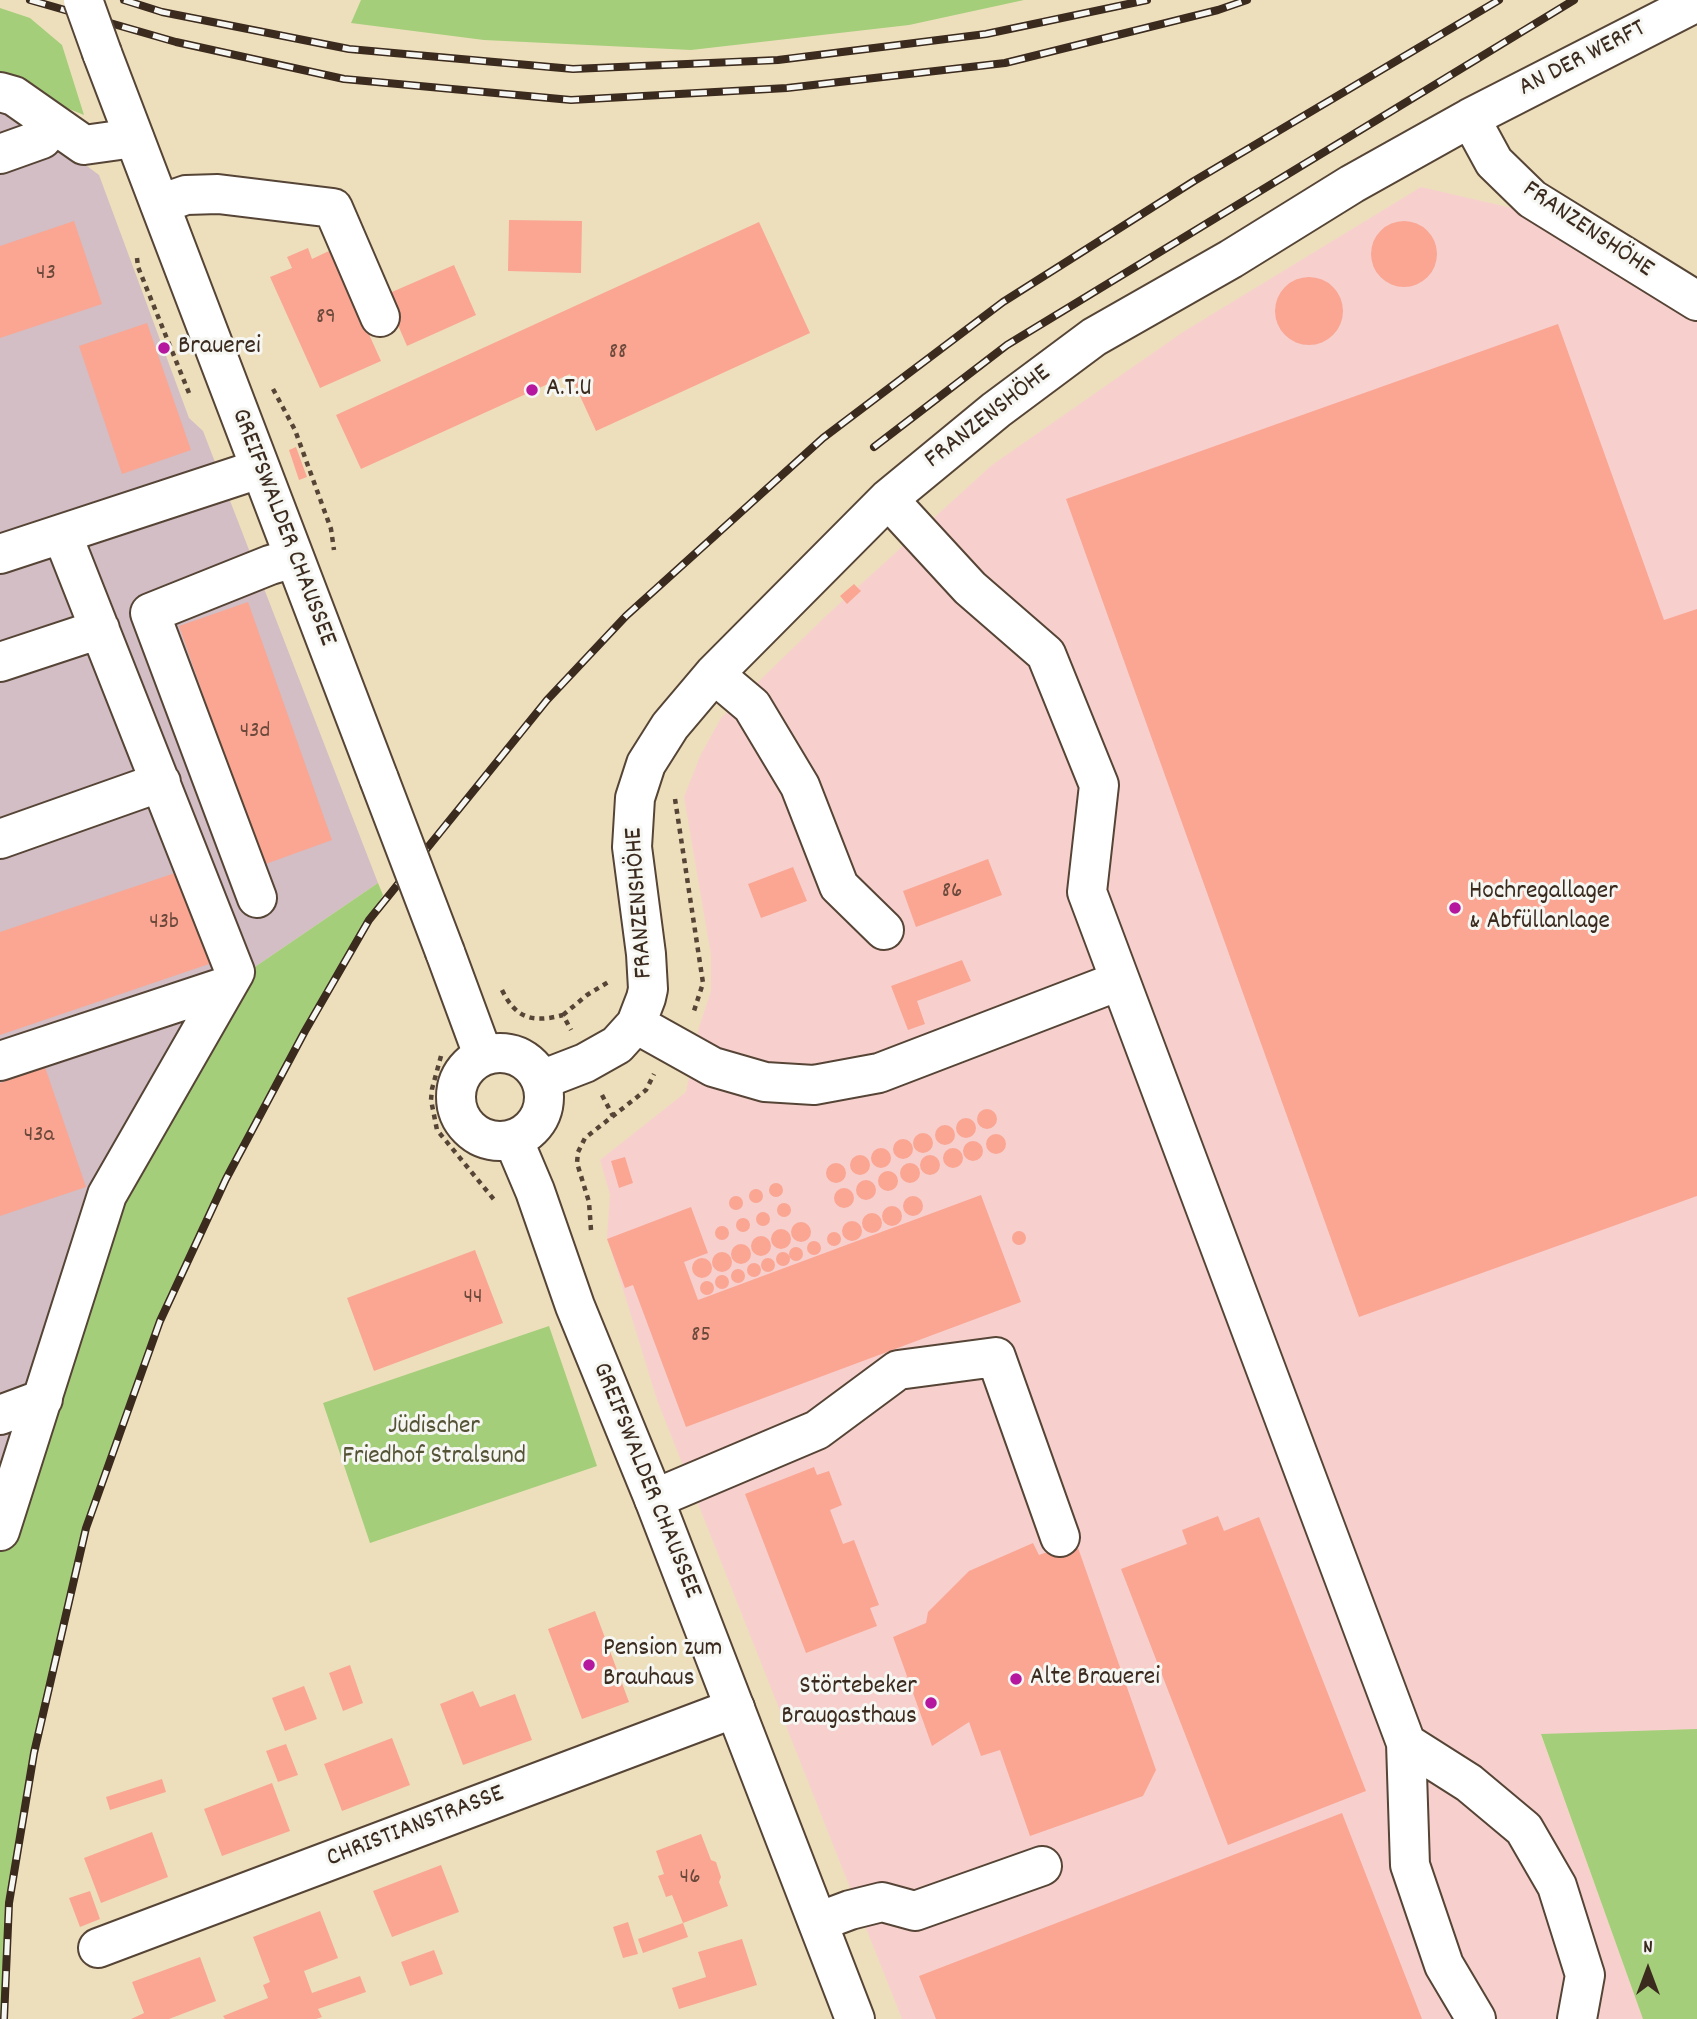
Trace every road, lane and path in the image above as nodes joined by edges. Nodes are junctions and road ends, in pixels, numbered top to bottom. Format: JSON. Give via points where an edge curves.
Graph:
{"nodes":[{"id":1,"x":83,"y":0,"type":"edge"},
{"id":2,"x":1697,"y":2,"type":"edge"},
{"id":3,"x":0,"y":92,"type":"edge"},
{"id":4,"x":1470,"y":118,"type":"junction"},
{"id":5,"x":134,"y":138,"type":"junction"},
{"id":6,"x":41,"y":139,"type":"dead end"},
{"id":7,"x":0,"y":154,"type":"edge"},
{"id":8,"x":160,"y":204,"type":"junction"},
{"id":9,"x":1697,"y":301,"type":"edge"},
{"id":10,"x":380,"y":317,"type":"dead end"},
{"id":11,"x":259,"y":469,"type":"junction"},
{"id":12,"x":888,"y":499,"type":"junction"},
{"id":13,"x":62,"y":534,"type":"junction"},
{"id":14,"x":0,"y":554,"type":"edge"},
{"id":15,"x":293,"y":558,"type":"junction"},
{"id":16,"x":100,"y":629,"type":"junction"},
{"id":17,"x":0,"y":662,"type":"edge"},
{"id":18,"x":714,"y":674,"type":"junction"},
{"id":19,"x":161,"y":782,"type":"junction"},
{"id":20,"x":674,"y":797,"type":"dead end"},
{"id":21,"x":0,"y":839,"type":"edge"},
{"id":22,"x":257,"y":898,"type":"dead end"},
{"id":23,"x":884,"y":930,"type":"dead end"},
{"id":24,"x":1119,"y":981,"type":"junction"},
{"id":25,"x":499,"y":985,"type":"dead end"},
{"id":26,"x":227,"y":986,"type":"junction"},
{"id":27,"x":636,"y":1024,"type":"junction"},
{"id":28,"x":674,"y":1046,"type":"junction"},
{"id":29,"x":441,"y":1051,"type":"dead end"},
{"id":30,"x":483,"y":1055,"type":"junction"},
{"id":31,"x":0,"y":1061,"type":"edge"},
{"id":32,"x":586,"y":1063,"type":"junction"},
{"id":33,"x":541,"y":1080,"type":"junction"},
{"id":34,"x":513,"y":1139,"type":"junction"},
{"id":35,"x":582,"y":1173,"type":"dead end"},
{"id":36,"x":497,"y":1202,"type":"dead end"},
{"id":37,"x":43,"y":1399,"type":"junction"},
{"id":38,"x":0,"y":1415,"type":"edge"},
{"id":39,"x":654,"y":1499,"type":"junction"},
{"id":40,"x":0,"y":1531,"type":"edge"},
{"id":41,"x":1060,"y":1537,"type":"dead end"},
{"id":42,"x":735,"y":1708,"type":"junction"},
{"id":43,"x":1406,"y":1743,"type":"junction"},
{"id":44,"x":1042,"y":1866,"type":"dead end"},
{"id":45,"x":818,"y":1922,"type":"junction"},
{"id":46,"x":98,"y":1948,"type":"dead end"},
{"id":47,"x":855,"y":2019,"type":"edge"},
{"id":48,"x":1476,"y":2019,"type":"edge"},
{"id":49,"x":1577,"y":2019,"type":"edge"}],
"edges":[{"from":1,"to":5,"type":"street","name":"GREIFSWALDER CHAUSSEE","bridge":true},
{"from":2,"to":4,"type":"street","name":"AN DER WERFT"},
{"from":3,"to":5,"type":"street","via":[[14,96],[84,145]]},
{"from":4,"to":9,"type":"street","name":"FRANZENSHÖHE","via":[[1494,162],[1532,199]]},
{"from":4,"to":12,"type":"street","name":"FRANZENSHÖHE","via":[[1094,337]]},
{"from":5,"to":8,"type":"street","name":"GREIFSWALDER CHAUSSEE"},
{"from":6,"to":7,"type":"street"},
{"from":8,"to":10,"type":"street","via":[[186,195],[218,194],[333,208]]},
{"from":8,"to":11,"type":"street","name":"GREIFSWALDER CHAUSSEE"},
{"from":11,"to":13,"type":"street"},
{"from":11,"to":15,"type":"street","name":"GREIFSWALDER CHAUSSEE"},
{"from":12,"to":18,"type":"street","name":"FRANZENSHÖHE"},
{"from":12,"to":24,"type":"street","via":[[970,588],[1046,654],[1099,785],[1087,892]]},
{"from":13,"to":14,"type":"street"},
{"from":13,"to":16,"type":"street"},
{"from":15,"to":22,"type":"street","via":[[150,613]]},
{"from":15,"to":30,"type":"street","name":"GREIFSWALDER CHAUSSEE","bridge":true},
{"from":16,"to":17,"type":"street"},
{"from":16,"to":19,"type":"street"},
{"from":18,"to":23,"type":"street","via":[[752,706],[800,786],[839,886]]},
{"from":18,"to":27,"type":"street","name":"FRANZENSHÖHE","via":[[670,726],[646,764],[635,798],[632,847],[648,989]]},
{"from":19,"to":21,"type":"street"},
{"from":19,"to":26,"type":"street","via":[[235,972]]},
{"from":20,"to":28,"type":"path","via":[[703,983],[691,1019]]},
{"from":24,"to":28,"type":"street","via":[[878,1073],[814,1085],[765,1082],[713,1067]]},
{"from":24,"to":43,"type":"street"},
{"from":25,"to":32,"type":"path","via":[[522,1015],[536,1020],[563,1015]]},
{"from":26,"to":31,"type":"street"},
{"from":26,"to":37,"type":"street","via":[[107,1195]]},
{"from":27,"to":28,"type":"street"},
{"from":27,"to":32,"type":"street","name":"FRANZENSHÖHE","via":[[617,1045]]},
{"from":28,"to":35,"type":"path","via":[[646,1090],[586,1138],[579,1152]]},
{"from":29,"to":36,"type":"path","via":[[431,1100],[437,1130]]},
{"from":30,"to":33,"type":"street","via":[[503,1053],[523,1059]]},
{"from":30,"to":34,"type":"street","via":[[461,1075],[456,1105],[471,1130],[484,1138]]},
{"from":32,"to":33,"type":"street","name":"FRANZENSHÖHE"},
{"from":33,"to":34,"type":"street","via":[[543,1109],[526,1132]]},
{"from":34,"to":39,"type":"street","name":"GREIFSWALDER CHAUSSEE"},
{"from":37,"to":38,"type":"street"},
{"from":37,"to":40,"type":"street"},
{"from":39,"to":41,"type":"street","via":[[817,1430],[898,1370],[996,1357]]},
{"from":39,"to":42,"type":"street","name":"GREIFSWALDER CHAUSSEE"},
{"from":42,"to":45,"type":"street","name":"GREIFSWALDER CHAUSSEE"},
{"from":42,"to":46,"type":"street","name":"CHRISTIANSTRASSE"},
{"from":43,"to":48,"type":"street","via":[[1410,1865],[1444,1965]]},
{"from":43,"to":49,"type":"street","via":[[1469,1783],[1524,1829],[1557,1886],[1585,1975]]},
{"from":44,"to":45,"type":"street","via":[[915,1911],[882,1902]]},
{"from":45,"to":47,"type":"street","name":"GREIFSWALDER CHAUSSEE"}]}
